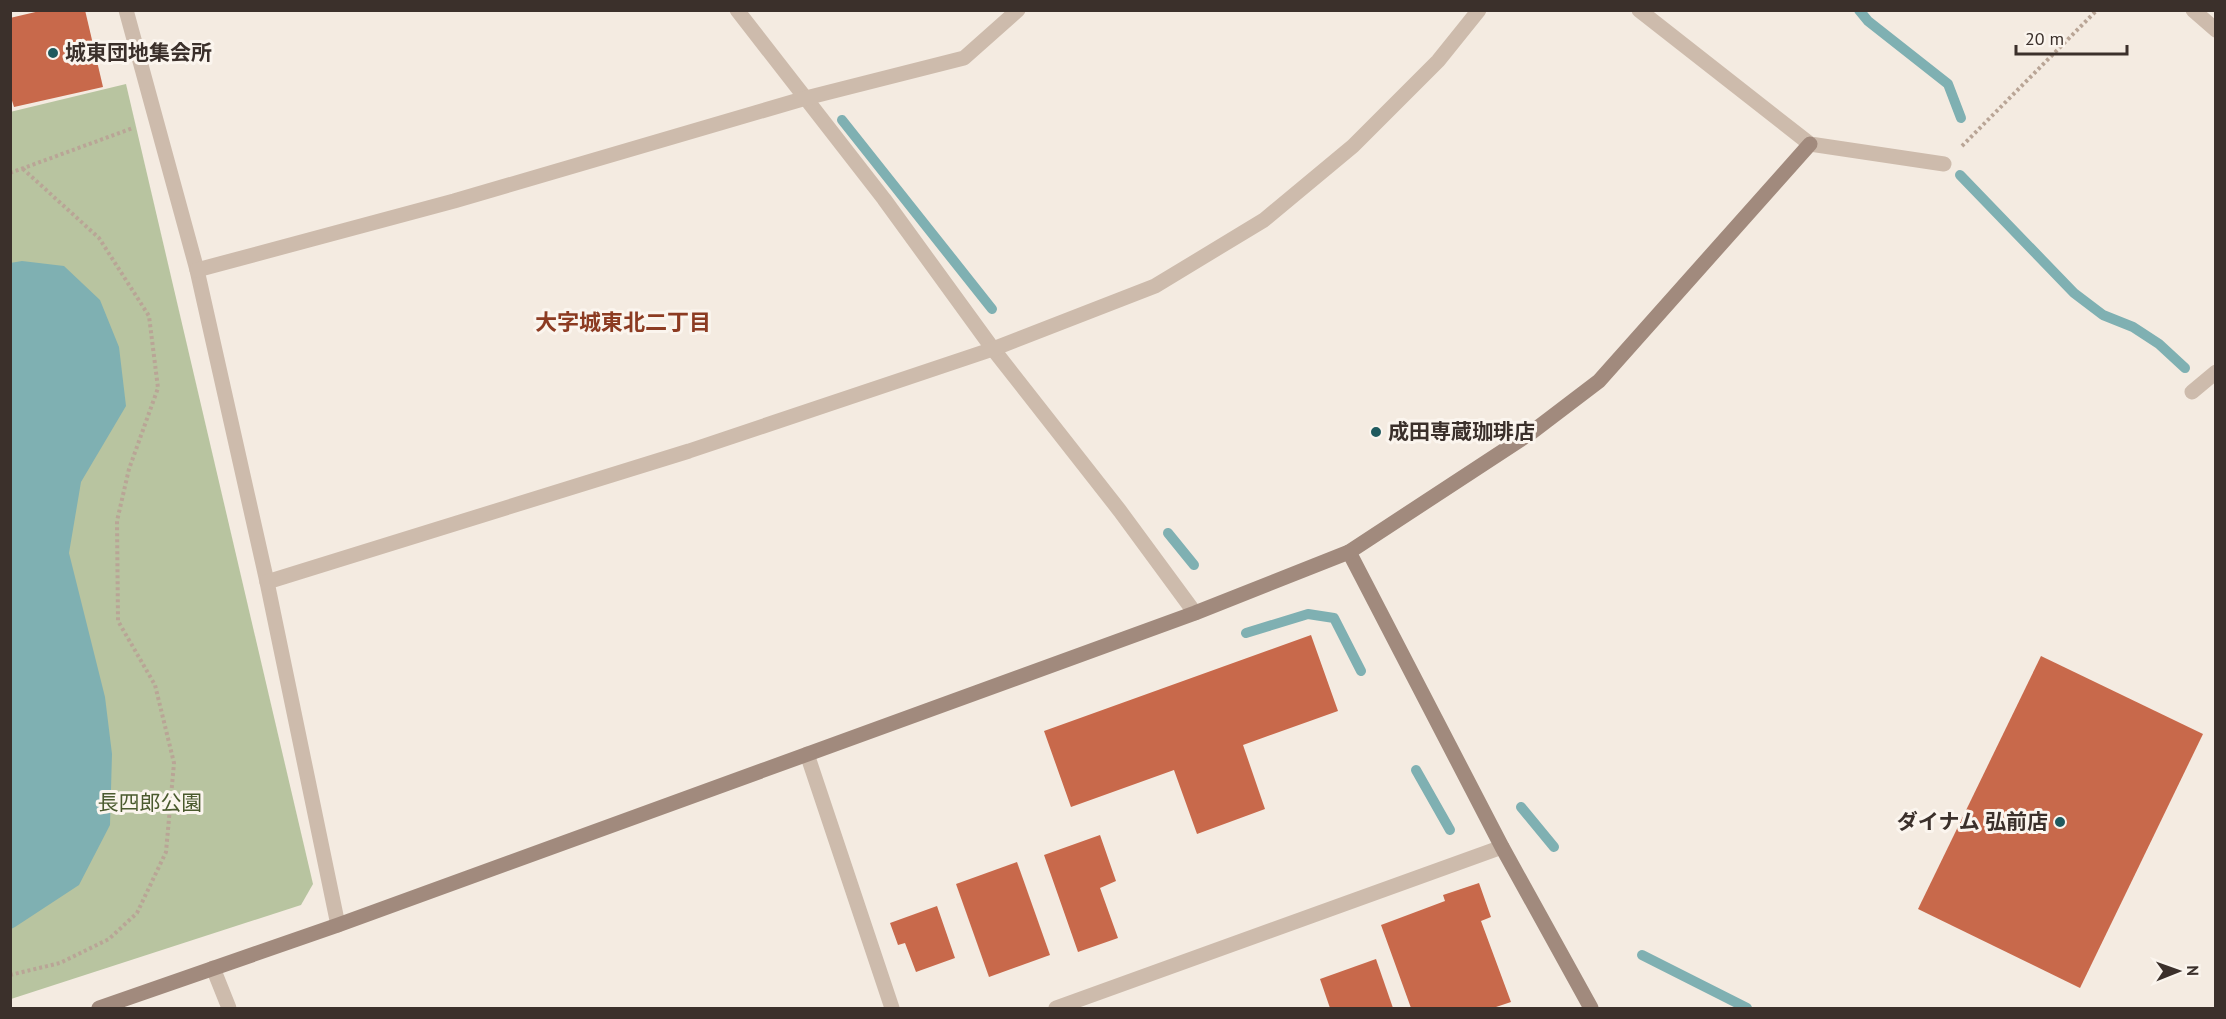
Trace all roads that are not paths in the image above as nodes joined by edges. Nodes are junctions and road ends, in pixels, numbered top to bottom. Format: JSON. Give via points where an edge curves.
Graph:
{"nodes":[{"id":1,"x":126,"y":10,"type":"edge"},
{"id":2,"x":737,"y":10,"type":"edge"},
{"id":3,"x":1018,"y":10,"type":"edge"},
{"id":4,"x":1479,"y":10,"type":"edge"},
{"id":5,"x":1639,"y":10,"type":"edge"},
{"id":6,"x":2193,"y":10,"type":"edge"},
{"id":7,"x":2216,"y":30,"type":"edge"},
{"id":8,"x":806,"y":98,"type":"junction"},
{"id":9,"x":1810,"y":144,"type":"junction"},
{"id":10,"x":1944,"y":164,"type":"road end"},
{"id":11,"x":197,"y":270,"type":"junction"},
{"id":12,"x":993,"y":349,"type":"junction"},
{"id":13,"x":2216,"y":372,"type":"edge"},
{"id":14,"x":2192,"y":392,"type":"dead end"},
{"id":15,"x":1349,"y":552,"type":"junction"},
{"id":16,"x":267,"y":582,"type":"junction"},
{"id":17,"x":1195,"y":613,"type":"junction"},
{"id":18,"x":807,"y":754,"type":"junction"},
{"id":19,"x":1502,"y":847,"type":"junction"},
{"id":20,"x":338,"y":925,"type":"junction"},
{"id":21,"x":213,"y":968,"type":"junction"},
{"id":22,"x":99,"y":1008,"type":"edge"},
{"id":23,"x":230,"y":1008,"type":"edge"},
{"id":24,"x":892,"y":1008,"type":"edge"},
{"id":25,"x":1056,"y":1008,"type":"edge"},
{"id":26,"x":1591,"y":1008,"type":"edge"}],
"edges":[{"from":1,"to":11,"type":"street"},
{"from":2,"to":8,"type":"street"},
{"from":3,"to":8,"type":"street","via":[[964,58]]},
{"from":4,"to":12,"type":"street","via":[[1438,61],[1353,146],[1264,220],[1155,286]]},
{"from":5,"to":9,"type":"street"},
{"from":6,"to":7,"type":"street"},
{"from":8,"to":11,"type":"street","via":[[453,201]]},
{"from":8,"to":12,"type":"street"},
{"from":9,"to":10,"type":"street"},
{"from":9,"to":15,"type":"street","via":[[1599,381],[1532,432]]},
{"from":11,"to":16,"type":"street"},
{"from":12,"to":16,"type":"street","via":[[689,451]]},
{"from":12,"to":17,"type":"street"},
{"from":13,"to":14,"type":"street"},
{"from":15,"to":17,"type":"street"},
{"from":15,"to":19,"type":"street"},
{"from":16,"to":20,"type":"street"},
{"from":17,"to":18,"type":"street"},
{"from":18,"to":20,"type":"street"},
{"from":18,"to":24,"type":"street"},
{"from":19,"to":25,"type":"street"},
{"from":19,"to":26,"type":"street"},
{"from":20,"to":21,"type":"street"},
{"from":21,"to":22,"type":"street"},
{"from":21,"to":23,"type":"street"}]}
